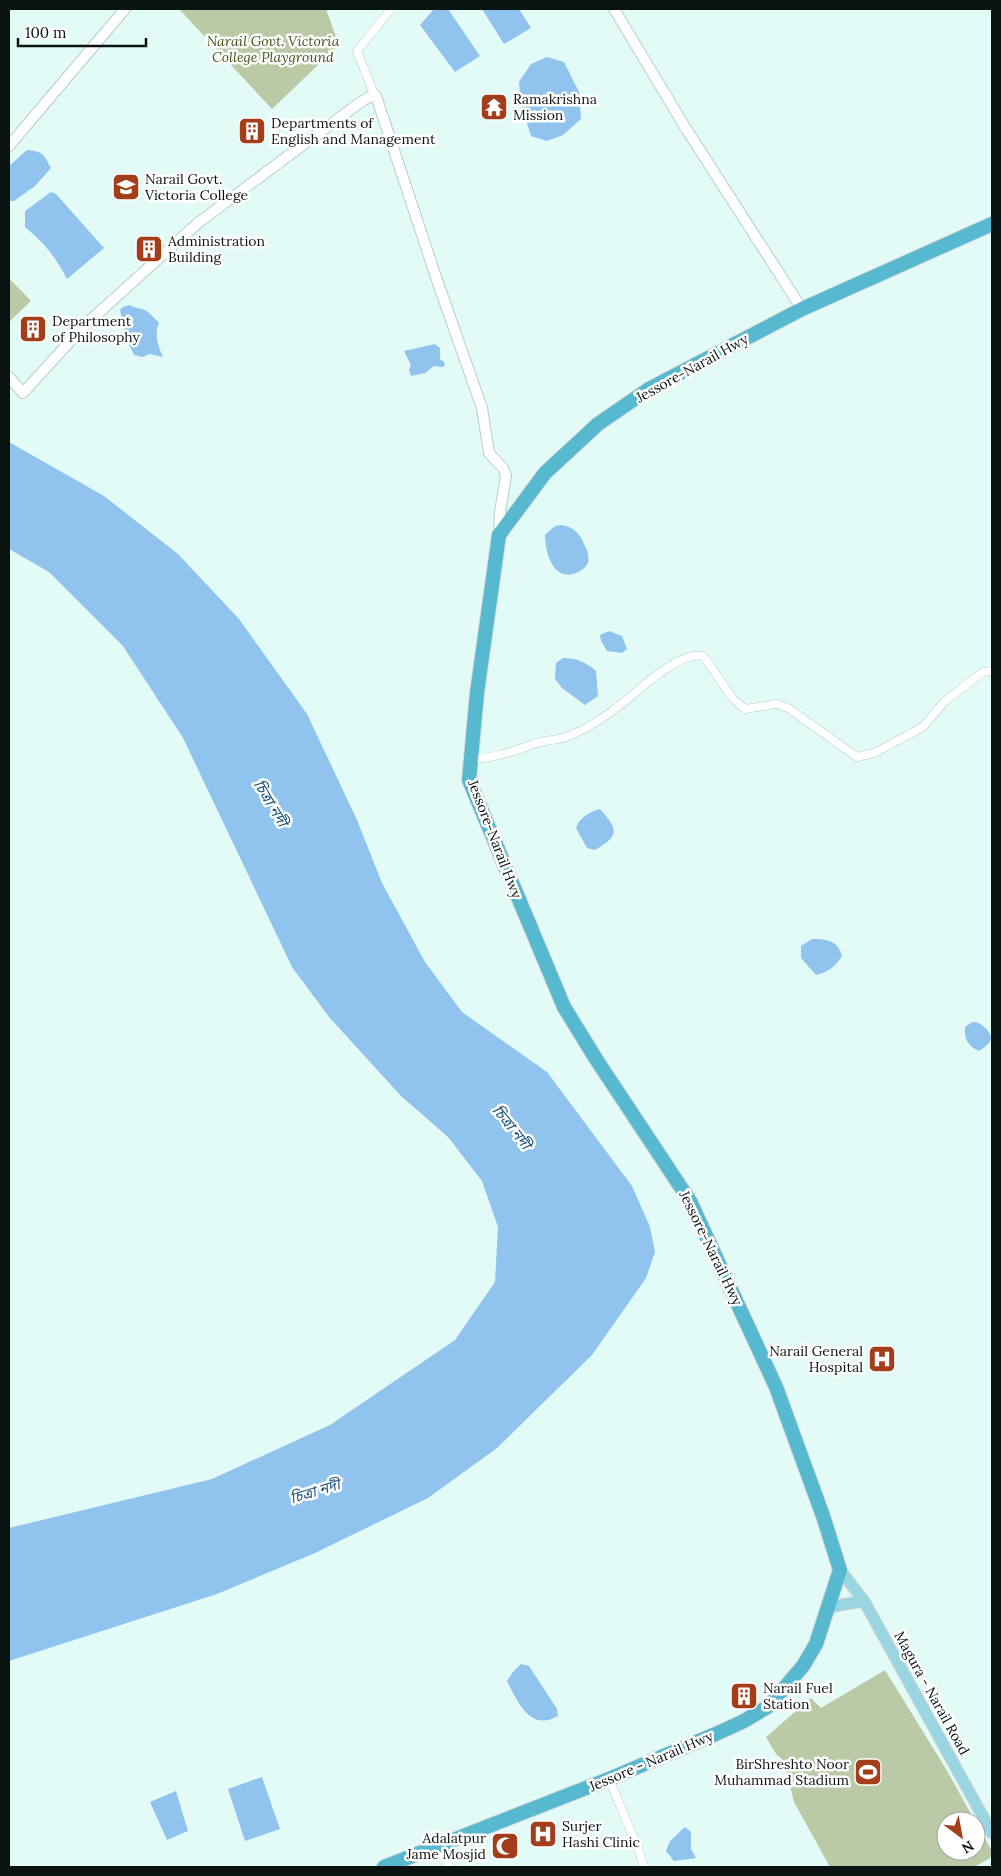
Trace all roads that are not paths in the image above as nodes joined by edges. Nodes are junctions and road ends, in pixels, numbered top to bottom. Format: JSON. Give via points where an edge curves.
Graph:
{"nodes":[{"id":1,"x":125,"y":9,"type":"edge"},
{"id":2,"x":391,"y":9,"type":"edge"},
{"id":3,"x":614,"y":9,"type":"edge"},
{"id":4,"x":374,"y":94,"type":"junction"},
{"id":5,"x":9,"y":146,"type":"edge"},
{"id":6,"x":992,"y":224,"type":"edge"},
{"id":7,"x":802,"y":309,"type":"junction"},
{"id":8,"x":9,"y":377,"type":"edge"},
{"id":9,"x":499,"y":536,"type":"junction"},
{"id":10,"x":992,"y":671,"type":"edge"},
{"id":11,"x":470,"y":759,"type":"junction"},
{"id":12,"x":840,"y":1570,"type":"junction"},
{"id":13,"x":864,"y":1601,"type":"junction"},
{"id":14,"x":829,"y":1606,"type":"junction"},
{"id":15,"x":609,"y":1779,"type":"junction"},
{"id":16,"x":992,"y":1833,"type":"edge"},
{"id":17,"x":438,"y":1846,"type":"junction"},
{"id":18,"x":384,"y":1867,"type":"edge"},
{"id":19,"x":449,"y":1867,"type":"edge"},
{"id":20,"x":644,"y":1867,"type":"edge"}],
"edges":[{"from":1,"to":5,"type":"street"},
{"from":2,"to":4,"type":"street","via":[[356,51]]},
{"from":3,"to":7,"type":"street"},
{"from":4,"to":8,"type":"street","via":[[198,223],[84,326],[23,393]]},
{"from":4,"to":9,"type":"street","via":[[482,408],[489,453],[504,468],[506,476]]},
{"from":6,"to":7,"type":"highway","name":"Jessore-Narail Hwy"},
{"from":7,"to":9,"type":"highway","name":"Jessore-Narail Hwy","via":[[649,389],[598,424],[545,472]]},
{"from":9,"to":11,"type":"highway","name":"Jessore-Narail Hwy","via":[[486,616]]},
{"from":10,"to":11,"type":"street","via":[[983,672],[945,701],[923,728],[857,757],[788,708],[777,704],[745,709],[734,700],[704,657],[694,655],[651,679],[601,720],[569,736],[489,758]]},
{"from":11,"to":12,"type":"highway","name":"Jessore-Narail Hwy","via":[[469,780],[564,1007],[690,1201],[772,1379]]},
{"from":12,"to":13,"type":"main road","name":"Magura - Narail Road"},
{"from":12,"to":14,"type":"highway","name":"Jessore - Narail Hwy"},
{"from":13,"to":14,"type":"main road"},
{"from":13,"to":16,"type":"main road","name":"Magura - Narail Road"},
{"from":14,"to":15,"type":"highway","name":"Jessore - Narail Hwy","via":[[816,1644],[803,1666],[769,1706],[718,1733]]},
{"from":15,"to":17,"type":"highway","name":"Jessore - Narail Hwy"},
{"from":15,"to":20,"type":"street"},
{"from":17,"to":18,"type":"highway","name":"Jessore - Narail Hwy"},
{"from":17,"to":19,"type":"street"}]}
